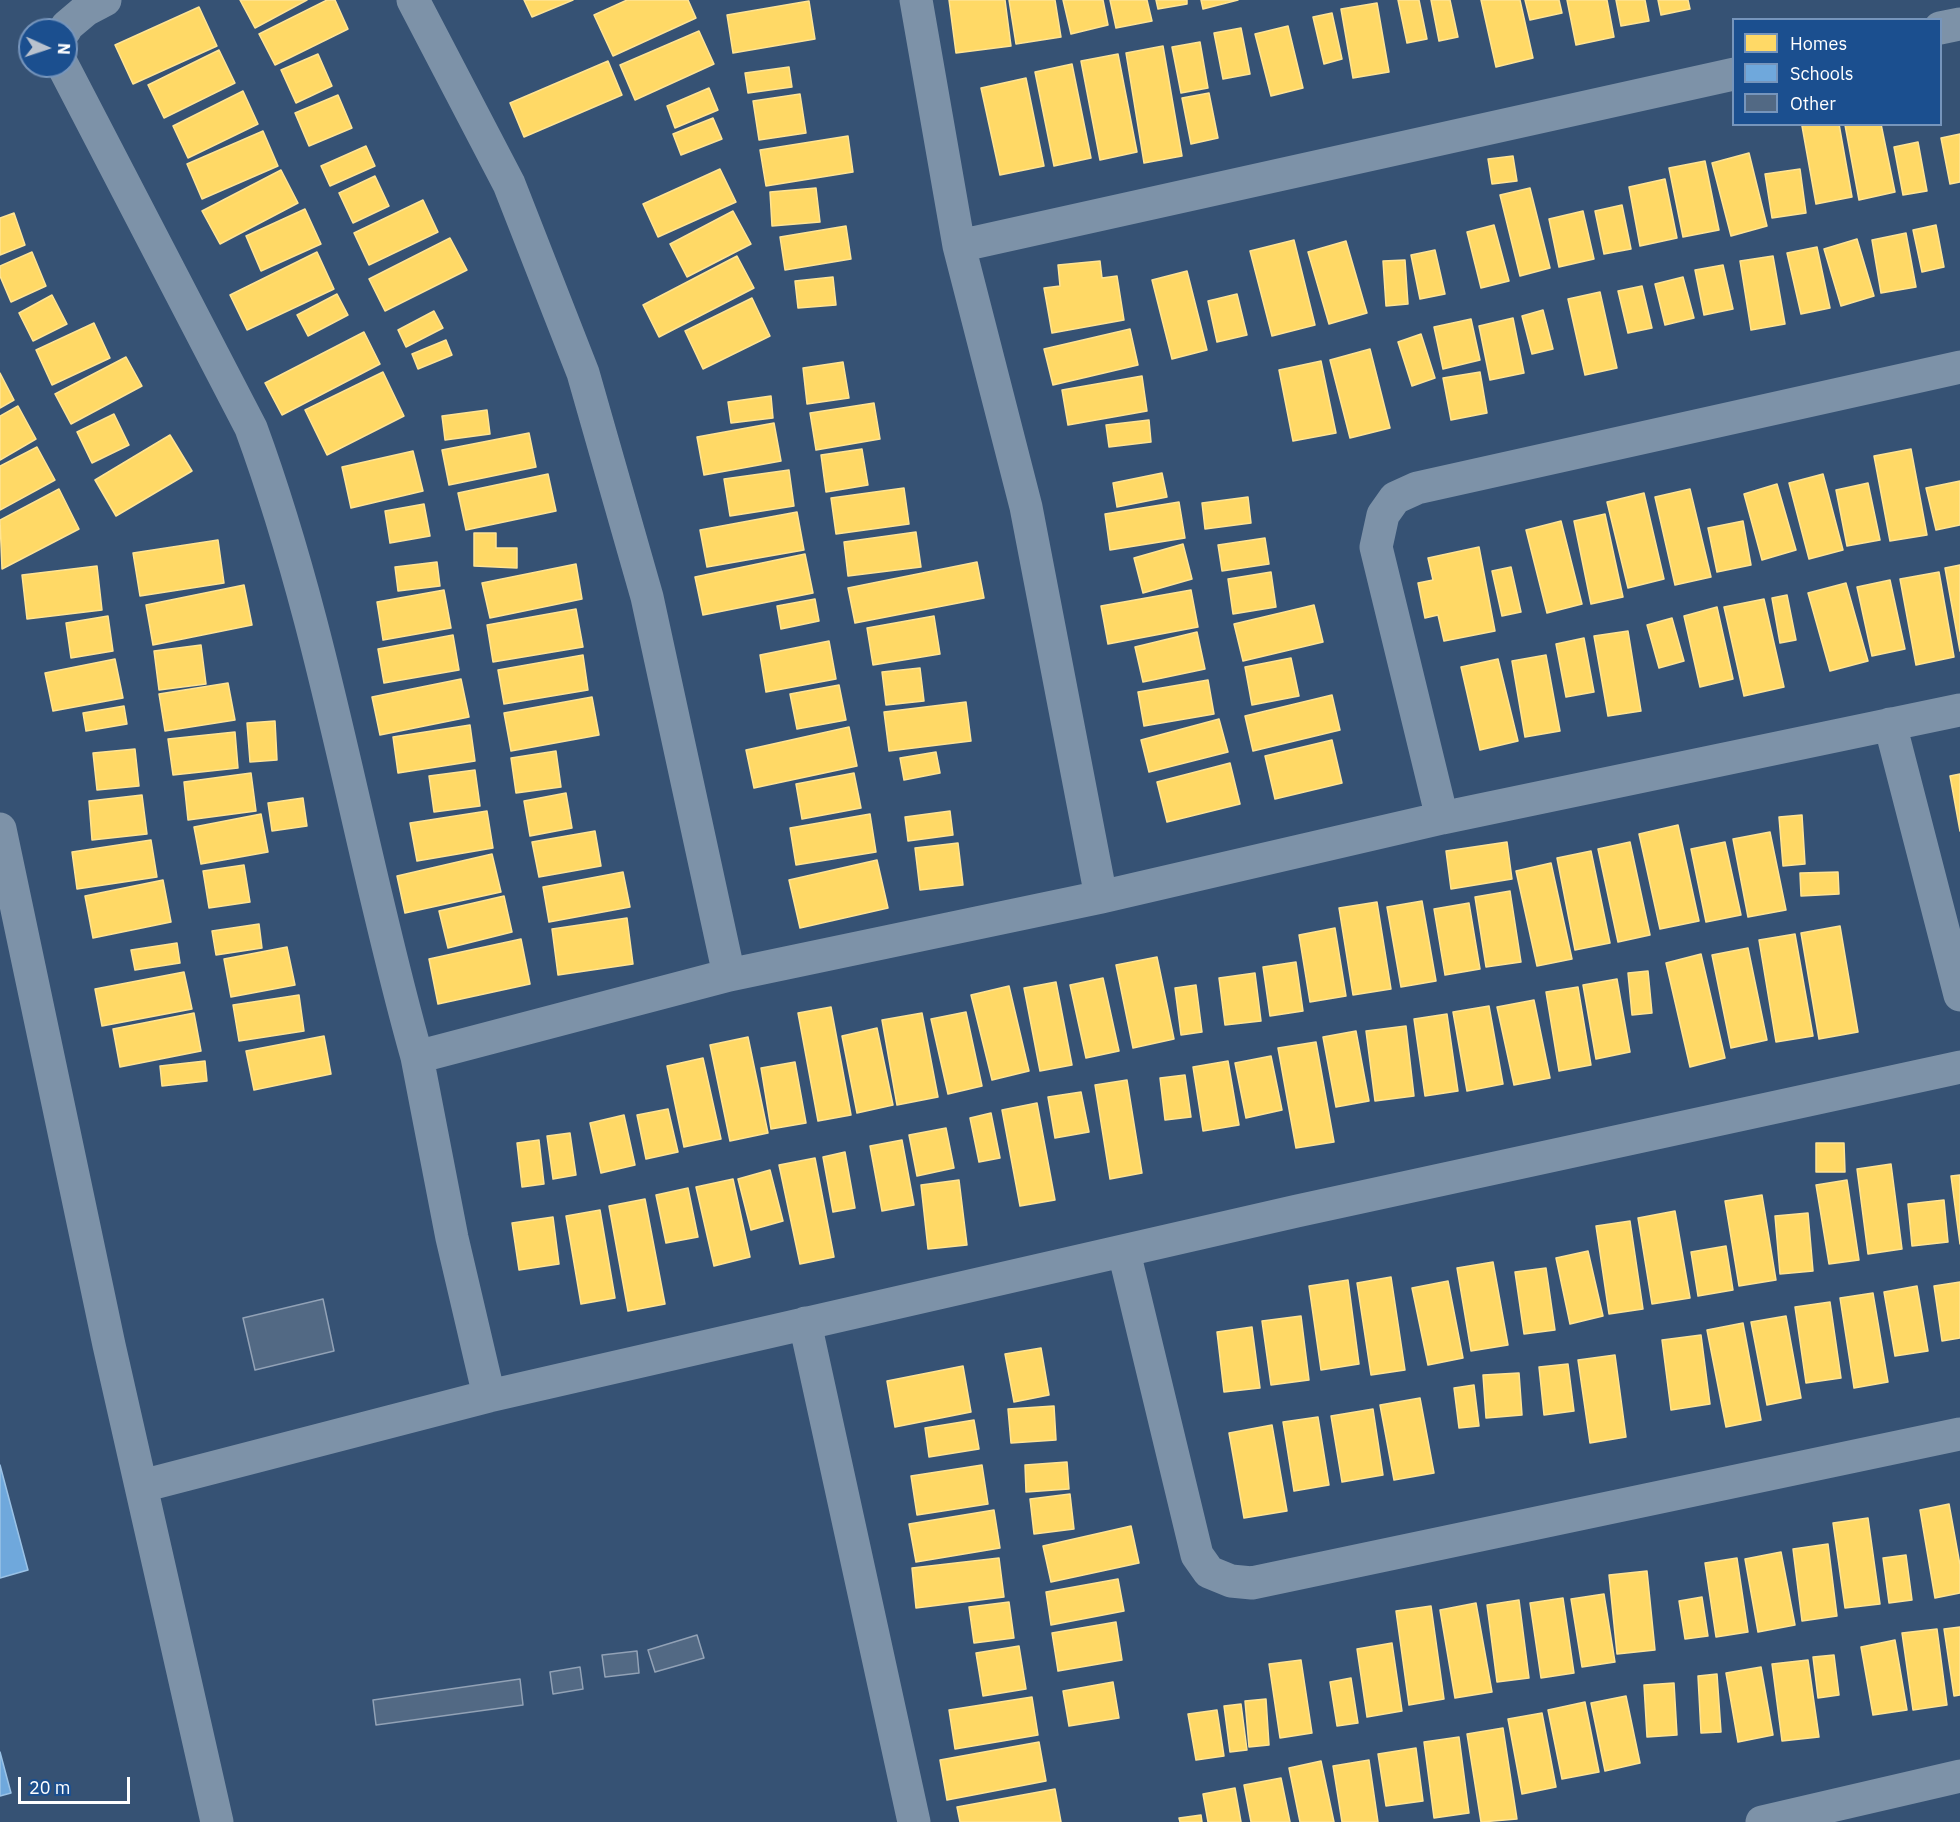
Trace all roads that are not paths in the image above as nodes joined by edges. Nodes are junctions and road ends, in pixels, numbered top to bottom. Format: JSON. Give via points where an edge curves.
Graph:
{"nodes":[{"id":1,"x":105,"y":0,"type":"edge"},
{"id":2,"x":413,"y":0,"type":"edge"},
{"id":3,"x":916,"y":0,"type":"edge"},
{"id":4,"x":76,"y":18,"type":"edge"},
{"id":5,"x":1960,"y":24,"type":"edge"},
{"id":6,"x":1942,"y":28,"type":"edge"},
{"id":7,"x":1732,"y":74,"type":"edge"},
{"id":8,"x":69,"y":78,"type":"edge"},
{"id":9,"x":959,"y":246,"type":"junction"},
{"id":10,"x":1960,"y":367,"type":"edge"},
{"id":11,"x":1960,"y":710,"type":"edge"},
{"id":12,"x":1890,"y":724,"type":"junction"},
{"id":13,"x":1442,"y":818,"type":"junction"},
{"id":14,"x":0,"y":829,"type":"edge"},
{"id":15,"x":1101,"y":897,"type":"junction"},
{"id":16,"x":729,"y":975,"type":"junction"},
{"id":17,"x":1960,"y":995,"type":"edge"},
{"id":18,"x":417,"y":1057,"type":"junction"},
{"id":19,"x":1960,"y":1067,"type":"edge"},
{"id":20,"x":1124,"y":1252,"type":"junction"},
{"id":21,"x":805,"y":1323,"type":"junction"},
{"id":22,"x":489,"y":1396,"type":"junction"},
{"id":23,"x":1960,"y":1434,"type":"edge"},
{"id":24,"x":142,"y":1486,"type":"junction"},
{"id":25,"x":1960,"y":1776,"type":"edge"},
{"id":26,"x":217,"y":1822,"type":"edge"},
{"id":27,"x":914,"y":1822,"type":"edge"},
{"id":28,"x":1762,"y":1822,"type":"edge"}],
"edges":[{"from":1,"to":4,"type":"street"},
{"from":2,"to":16,"type":"street","via":[[509,184],[583,373],[647,597]]},
{"from":3,"to":9,"type":"street"},
{"from":5,"to":6,"type":"street"},
{"from":7,"to":9,"type":"street"},
{"from":8,"to":18,"type":"street","via":[[250,429],[274,492],[315,637],[392,967]]},
{"from":9,"to":15,"type":"street","via":[[1026,507]]},
{"from":10,"to":13,"type":"street","via":[[1417,488],[1395,498],[1383,515],[1376,547]]},
{"from":11,"to":12,"type":"street"},
{"from":12,"to":13,"type":"street"},
{"from":12,"to":17,"type":"street"},
{"from":13,"to":15,"type":"street"},
{"from":14,"to":24,"type":"street"},
{"from":15,"to":16,"type":"street"},
{"from":16,"to":18,"type":"street"},
{"from":18,"to":22,"type":"street","via":[[452,1238]]},
{"from":19,"to":20,"type":"street"},
{"from":20,"to":21,"type":"street"},
{"from":20,"to":23,"type":"street","via":[[1197,1555],[1209,1572],[1231,1581],[1252,1583]]},
{"from":21,"to":22,"type":"street"},
{"from":21,"to":27,"type":"street"},
{"from":22,"to":24,"type":"street"},
{"from":24,"to":26,"type":"street"},
{"from":25,"to":28,"type":"street"}]}
